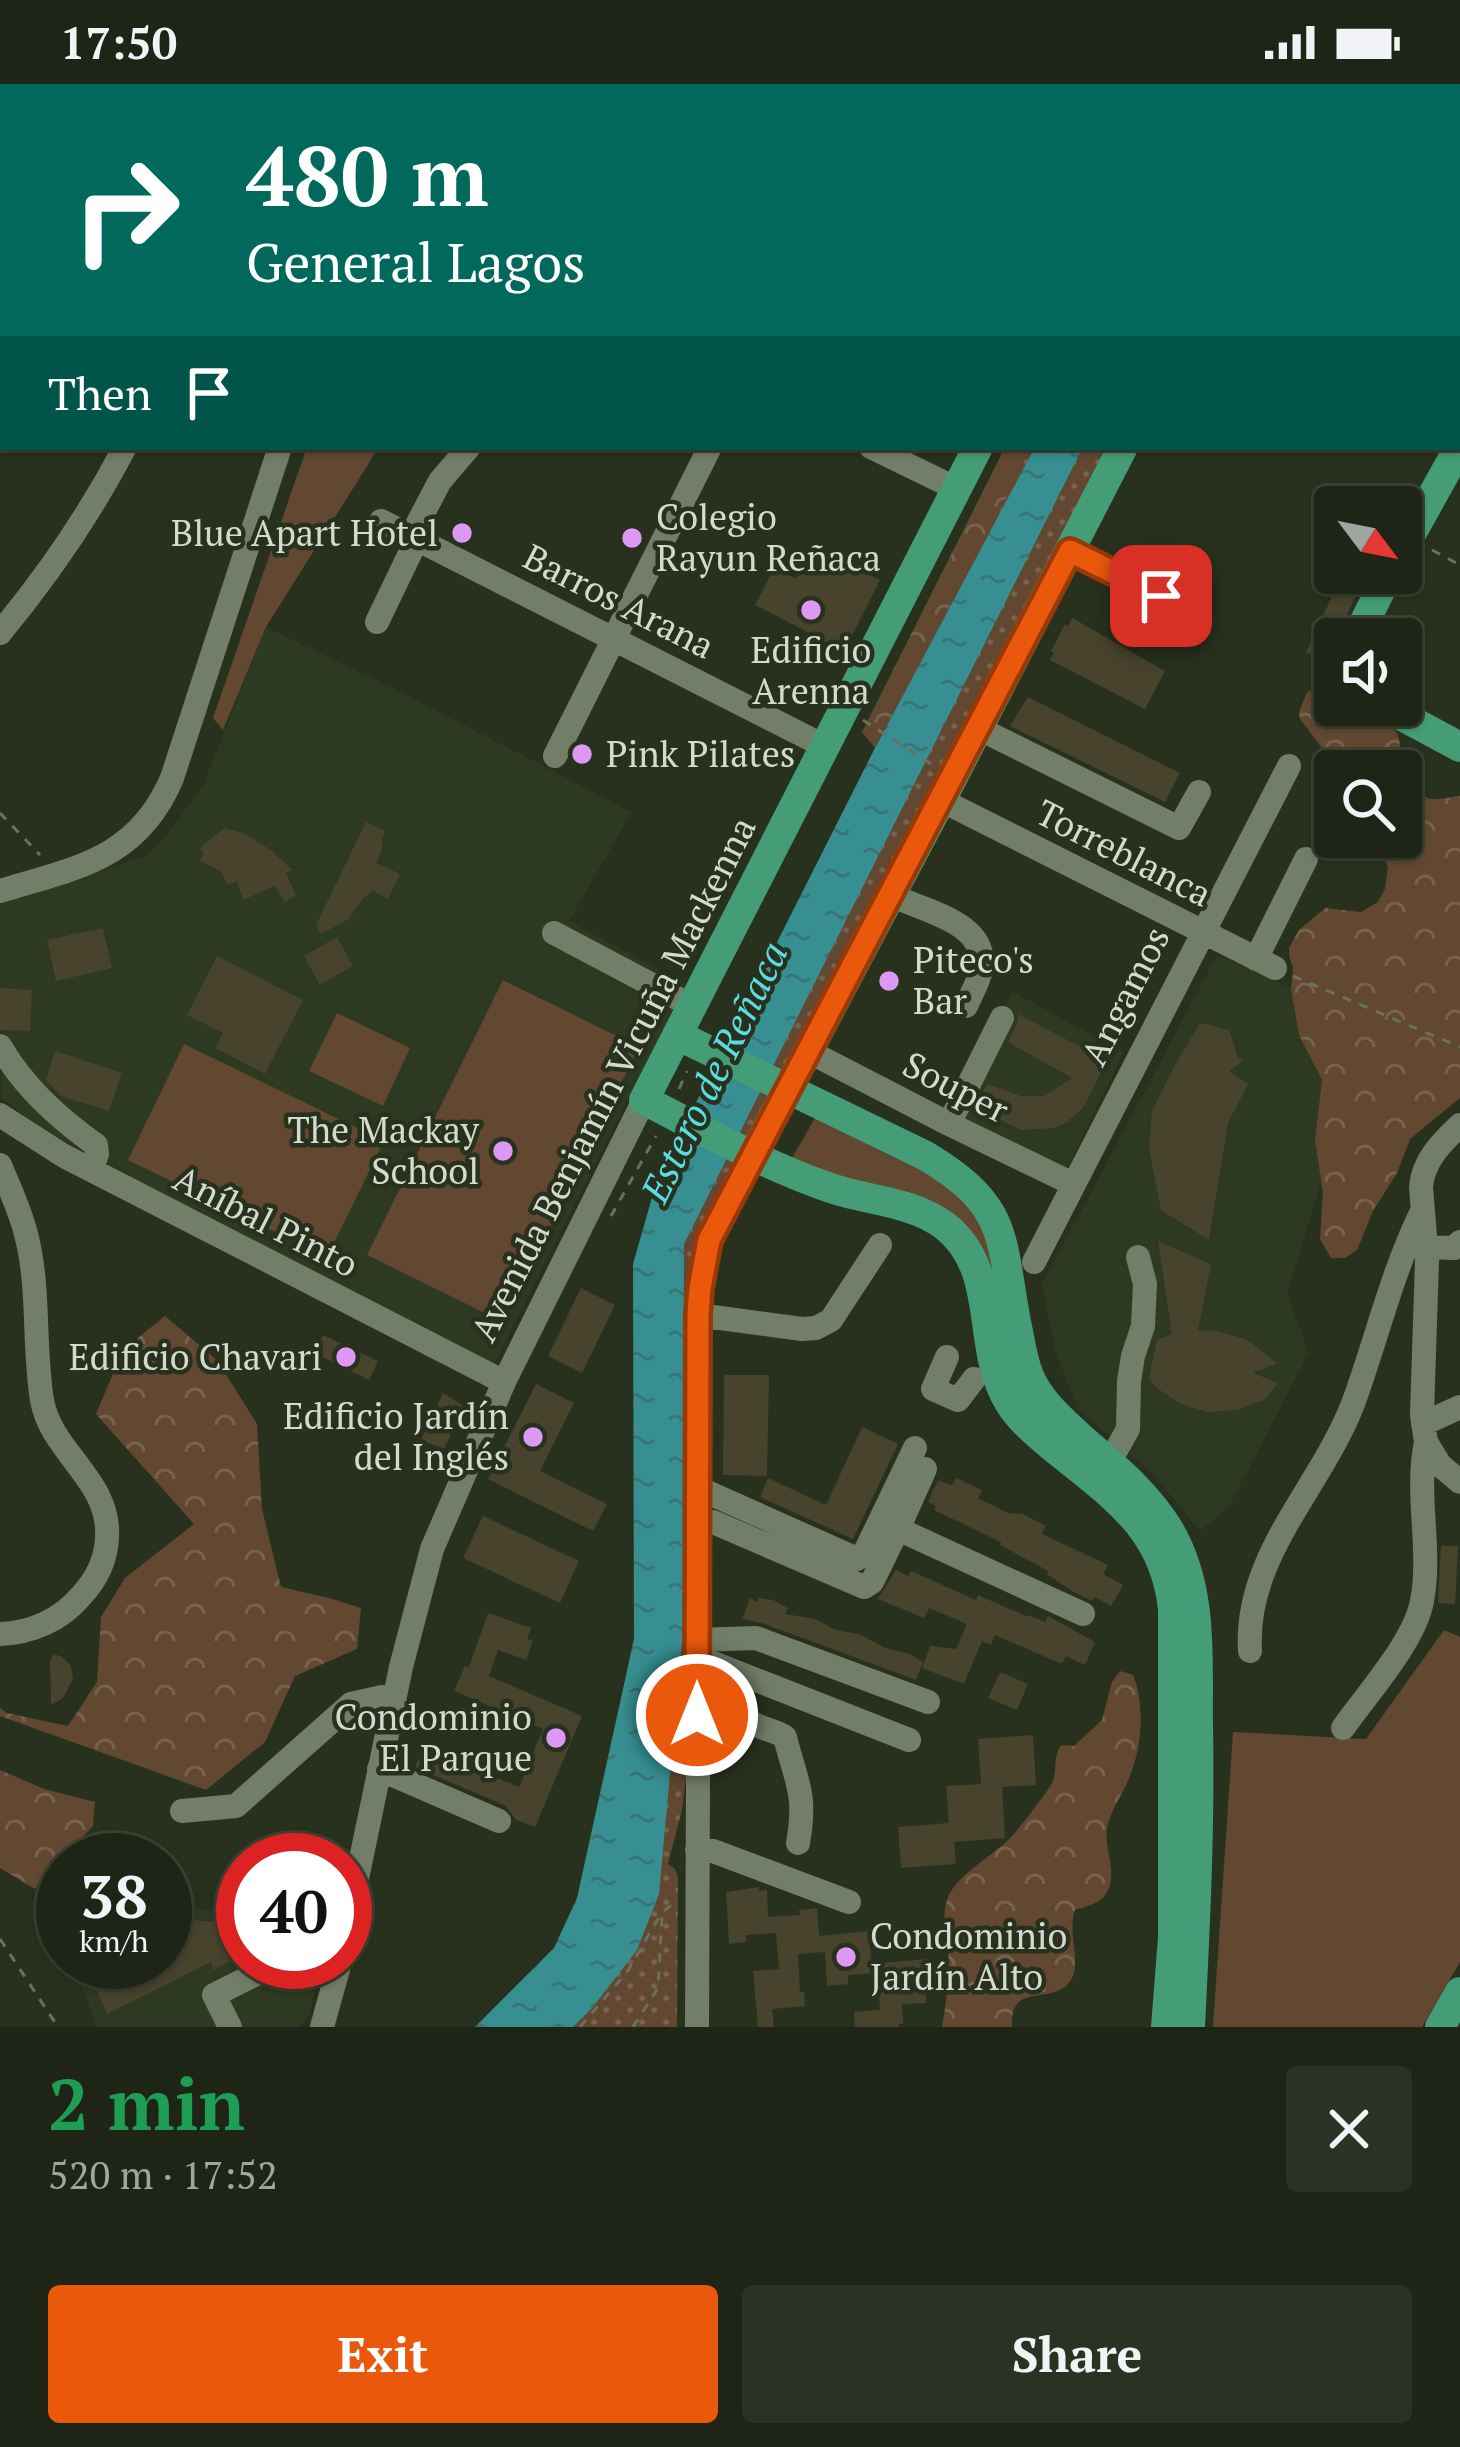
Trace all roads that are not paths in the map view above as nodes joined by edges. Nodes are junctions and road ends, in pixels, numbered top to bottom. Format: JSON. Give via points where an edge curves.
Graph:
{"nodes":[{"id":1,"x":123,"y":450,"type":"edge"},
{"id":2,"x":279,"y":450,"type":"edge"},
{"id":3,"x":467,"y":450,"type":"edge"},
{"id":4,"x":709,"y":450,"type":"edge"},
{"id":5,"x":877,"y":450,"type":"edge"},
{"id":6,"x":976,"y":450,"type":"edge"},
{"id":7,"x":1122,"y":450,"type":"edge"},
{"id":8,"x":1458,"y":450,"type":"edge"},
{"id":9,"x":957,"y":489,"type":"junction"},
{"id":10,"x":1422,"y":514,"type":"edge"},
{"id":11,"x":381,"y":520,"type":"dead end"},
{"id":12,"x":414,"y":538,"type":"junction"},
{"id":13,"x":1070,"y":551,"type":"junction"},
{"id":14,"x":1197,"y":613,"type":"dead end"},
{"id":15,"x":376,"y":622,"type":"dead end"},
{"id":16,"x":0,"y":633,"type":"edge"},
{"id":17,"x":615,"y":638,"type":"junction"},
{"id":18,"x":1421,"y":726,"type":"edge"},
{"id":19,"x":978,"y":728,"type":"junction"},
{"id":20,"x":824,"y":746,"type":"junction"},
{"id":21,"x":1460,"y":747,"type":"edge"},
{"id":22,"x":555,"y":756,"type":"dead end"},
{"id":23,"x":1289,"y":766,"type":"dead end"},
{"id":24,"x":947,"y":789,"type":"junction"},
{"id":25,"x":1199,"y":792,"type":"dead end"},
{"id":26,"x":1306,"y":859,"type":"dead end"},
{"id":27,"x":0,"y":891,"type":"edge"},
{"id":28,"x":891,"y":895,"type":"junction"},
{"id":29,"x":554,"y":933,"type":"dead end"},
{"id":30,"x":1201,"y":933,"type":"junction"},
{"id":31,"x":692,"y":1006,"type":"junction"},
{"id":32,"x":966,"y":1006,"type":"dead end"},
{"id":33,"x":1002,"y":1018,"type":"dead end"},
{"id":34,"x":694,"y":1044,"type":"junction"},
{"id":35,"x":0,"y":1046,"type":"edge"},
{"id":36,"x":808,"y":1051,"type":"junction"},
{"id":37,"x":780,"y":1087,"type":"junction"},
{"id":38,"x":662,"y":1110,"type":"junction"},
{"id":39,"x":0,"y":1115,"type":"edge"},
{"id":40,"x":949,"y":1124,"type":"junction"},
{"id":41,"x":1460,"y":1125,"type":"edge"},
{"id":42,"x":746,"y":1151,"type":"junction"},
{"id":43,"x":0,"y":1165,"type":"edge"},
{"id":44,"x":91,"y":1170,"type":"junction"},
{"id":45,"x":1073,"y":1184,"type":"junction"},
{"id":46,"x":1422,"y":1211,"type":"junction"},
{"id":47,"x":1460,"y":1242,"type":"edge"},
{"id":48,"x":880,"y":1245,"type":"dead end"},
{"id":49,"x":1426,"y":1247,"type":"junction"},
{"id":50,"x":1138,"y":1258,"type":"dead end"},
{"id":51,"x":1034,"y":1262,"type":"dead end"},
{"id":52,"x":698,"y":1315,"type":"junction"},
{"id":53,"x":946,"y":1357,"type":"dead end"},
{"id":54,"x":987,"y":1381,"type":"junction"},
{"id":55,"x":505,"y":1382,"type":"junction"},
{"id":56,"x":1460,"y":1407,"type":"edge"},
{"id":57,"x":1424,"y":1433,"type":"junction"},
{"id":58,"x":1109,"y":1463,"type":"junction"},
{"id":59,"x":1460,"y":1482,"type":"edge"},
{"id":60,"x":698,"y":1488,"type":"junction"},
{"id":61,"x":698,"y":1522,"type":"junction"},
{"id":62,"x":898,"y":1529,"type":"junction"},
{"id":63,"x":1083,"y":1614,"type":"dead end"},
{"id":64,"x":0,"y":1634,"type":"edge"},
{"id":65,"x":1250,"y":1652,"type":"dead end"},
{"id":66,"x":701,"y":1661,"type":"junction"},
{"id":67,"x":783,"y":1677,"type":"dead end"},
{"id":68,"x":395,"y":1700,"type":"junction"},
{"id":69,"x":928,"y":1702,"type":"dead end"},
{"id":70,"x":1343,"y":1728,"type":"dead end"},
{"id":71,"x":909,"y":1740,"type":"dead end"},
{"id":72,"x":379,"y":1769,"type":"junction"},
{"id":73,"x":182,"y":1811,"type":"dead end"},
{"id":74,"x":499,"y":1821,"type":"dead end"},
{"id":75,"x":366,"y":1833,"type":"edge"},
{"id":76,"x":798,"y":1843,"type":"dead end"},
{"id":77,"x":697,"y":1850,"type":"junction"},
{"id":78,"x":849,"y":1902,"type":"dead end"},
{"id":79,"x":226,"y":1989,"type":"edge"},
{"id":80,"x":333,"y":1989,"type":"edge"},
{"id":81,"x":1460,"y":1992,"type":"edge"},
{"id":82,"x":230,"y":2027,"type":"edge"},
{"id":83,"x":322,"y":2027,"type":"edge"},
{"id":84,"x":697,"y":2027,"type":"edge"},
{"id":85,"x":1166,"y":2027,"type":"edge"},
{"id":86,"x":1190,"y":2027,"type":"edge"},
{"id":87,"x":1440,"y":2027,"type":"edge"}],
"edges":[{"from":1,"to":16,"type":"street","via":[[86,518]]},
{"from":2,"to":27,"type":"street","via":[[166,793],[123,845],[92,863]]},
{"from":3,"to":12,"type":"street","via":[[440,481]]},
{"from":4,"to":17,"type":"street"},
{"from":5,"to":9,"type":"street"},
{"from":6,"to":9,"type":"main road","name":"Avenida Benjamín Vicuña Mackenna"},
{"from":7,"to":13,"type":"main road"},
{"from":8,"to":10,"type":"main road"},
{"from":9,"to":20,"type":"main road","name":"Avenida Benjamín Vicuña Mackenna"},
{"from":11,"to":12,"type":"street","name":"Barros Arana"},
{"from":12,"to":15,"type":"street"},
{"from":12,"to":17,"type":"street","name":"Barros Arana"},
{"from":13,"to":14,"type":"street"},
{"from":13,"to":19,"type":"main road"},
{"from":17,"to":20,"type":"street","name":"Barros Arana"},
{"from":17,"to":22,"type":"street"},
{"from":18,"to":21,"type":"main road"},
{"from":19,"to":24,"type":"main road"},
{"from":19,"to":25,"type":"street","via":[[1179,828]]},
{"from":20,"to":31,"type":"main road","name":"Avenida Benjamín Vicuña Mackenna"},
{"from":23,"to":30,"type":"street","name":"Angamos"},
{"from":24,"to":28,"type":"main road"},
{"from":24,"to":30,"type":"street","name":"Torreblanca"},
{"from":26,"to":30,"type":"street","name":"Torreblanca","via":[[1265,964]]},
{"from":28,"to":32,"type":"street","via":[[971,934],[981,973]]},
{"from":28,"to":36,"type":"main road"},
{"from":29,"to":31,"type":"street"},
{"from":30,"to":45,"type":"street","name":"Angamos"},
{"from":31,"to":34,"type":"main road","name":"Avenida Benjamín Vicuña Mackenna"},
{"from":33,"to":40,"type":"street"},
{"from":34,"to":37,"type":"main road"},
{"from":34,"to":38,"type":"main road","name":"Avenida Benjamín Vicuña Mackenna"},
{"from":35,"to":44,"type":"street","via":[[34,1093],[96,1145]]},
{"from":36,"to":37,"type":"main road"},
{"from":36,"to":40,"type":"street","name":"Souper"},
{"from":37,"to":42,"type":"main road"},
{"from":37,"to":58,"type":"main road","via":[[964,1180],[1001,1233],[1024,1362],[1042,1400]]},
{"from":38,"to":42,"type":"main road"},
{"from":38,"to":55,"type":"street","name":"Avenida Benjamín Vicuña Mackenna"},
{"from":39,"to":44,"type":"street","name":"Aníbal Pinto"},
{"from":40,"to":45,"type":"street","name":"Souper"},
{"from":41,"to":46,"type":"street","via":[[1426,1165]]},
{"from":42,"to":52,"type":"street","via":[[709,1240]]},
{"from":42,"to":54,"type":"main road","via":[[822,1186],[915,1210],[962,1243],[986,1307]]},
{"from":43,"to":64,"type":"street","via":[[27,1235],[42,1402],[103,1502],[108,1534],[98,1573],[76,1602],[46,1624]]},
{"from":44,"to":55,"type":"street","name":"Aníbal Pinto"},
{"from":45,"to":51,"type":"street","name":"Angamos"},
{"from":46,"to":49,"type":"street"},
{"from":46,"to":65,"type":"street","via":[[1339,1436],[1261,1573]]},
{"from":47,"to":49,"type":"street"},
{"from":48,"to":52,"type":"street","via":[[831,1320],[816,1328]]},
{"from":49,"to":57,"type":"street"},
{"from":50,"to":58,"type":"street","via":[[1144,1326],[1129,1381],[1128,1429]]},
{"from":52,"to":60,"type":"street"},
{"from":53,"to":54,"type":"street","via":[[934,1389],[958,1400]]},
{"from":54,"to":85,"type":"main road","via":[[1138,1521],[1168,1578],[1174,1914]]},
{"from":55,"to":68,"type":"street","name":"Avenida Benjamín Vicuña Mackenna","via":[[425,1568]]},
{"from":56,"to":57,"type":"street"},
{"from":57,"to":59,"type":"street","via":[[1439,1465]]},
{"from":57,"to":70,"type":"street","via":[[1422,1604],[1407,1639]]},
{"from":58,"to":86,"type":"main road","via":[[1172,1535],[1196,1616],[1200,1826]]},
{"from":60,"to":61,"type":"street"},
{"from":60,"to":62,"type":"street","via":[[857,1559],[920,1458]]},
{"from":61,"to":62,"type":"street","via":[[860,1587],[872,1582]]},
{"from":61,"to":66,"type":"street"},
{"from":62,"to":63,"type":"street"},
{"from":66,"to":67,"type":"street","via":[[729,1658]]},
{"from":66,"to":69,"type":"street","via":[[756,1638]]},
{"from":66,"to":71,"type":"street"},
{"from":66,"to":76,"type":"street","via":[[712,1688],[752,1723],[784,1737],[801,1792]]},
{"from":66,"to":77,"type":"street"},
{"from":68,"to":72,"type":"street","name":"Avenida Benjamín Vicuña Mackenna"},
{"from":68,"to":73,"type":"street","via":[[351,1704],[236,1805]]},
{"from":72,"to":74,"type":"street"},
{"from":72,"to":75,"type":"street","name":"Avenida Benjamín Vicuña Mackenna"},
{"from":77,"to":78,"type":"street"},
{"from":77,"to":84,"type":"street"},
{"from":79,"to":82,"type":"street","via":[[214,1995]]},
{"from":80,"to":83,"type":"street"},
{"from":81,"to":87,"type":"main road"}]}
